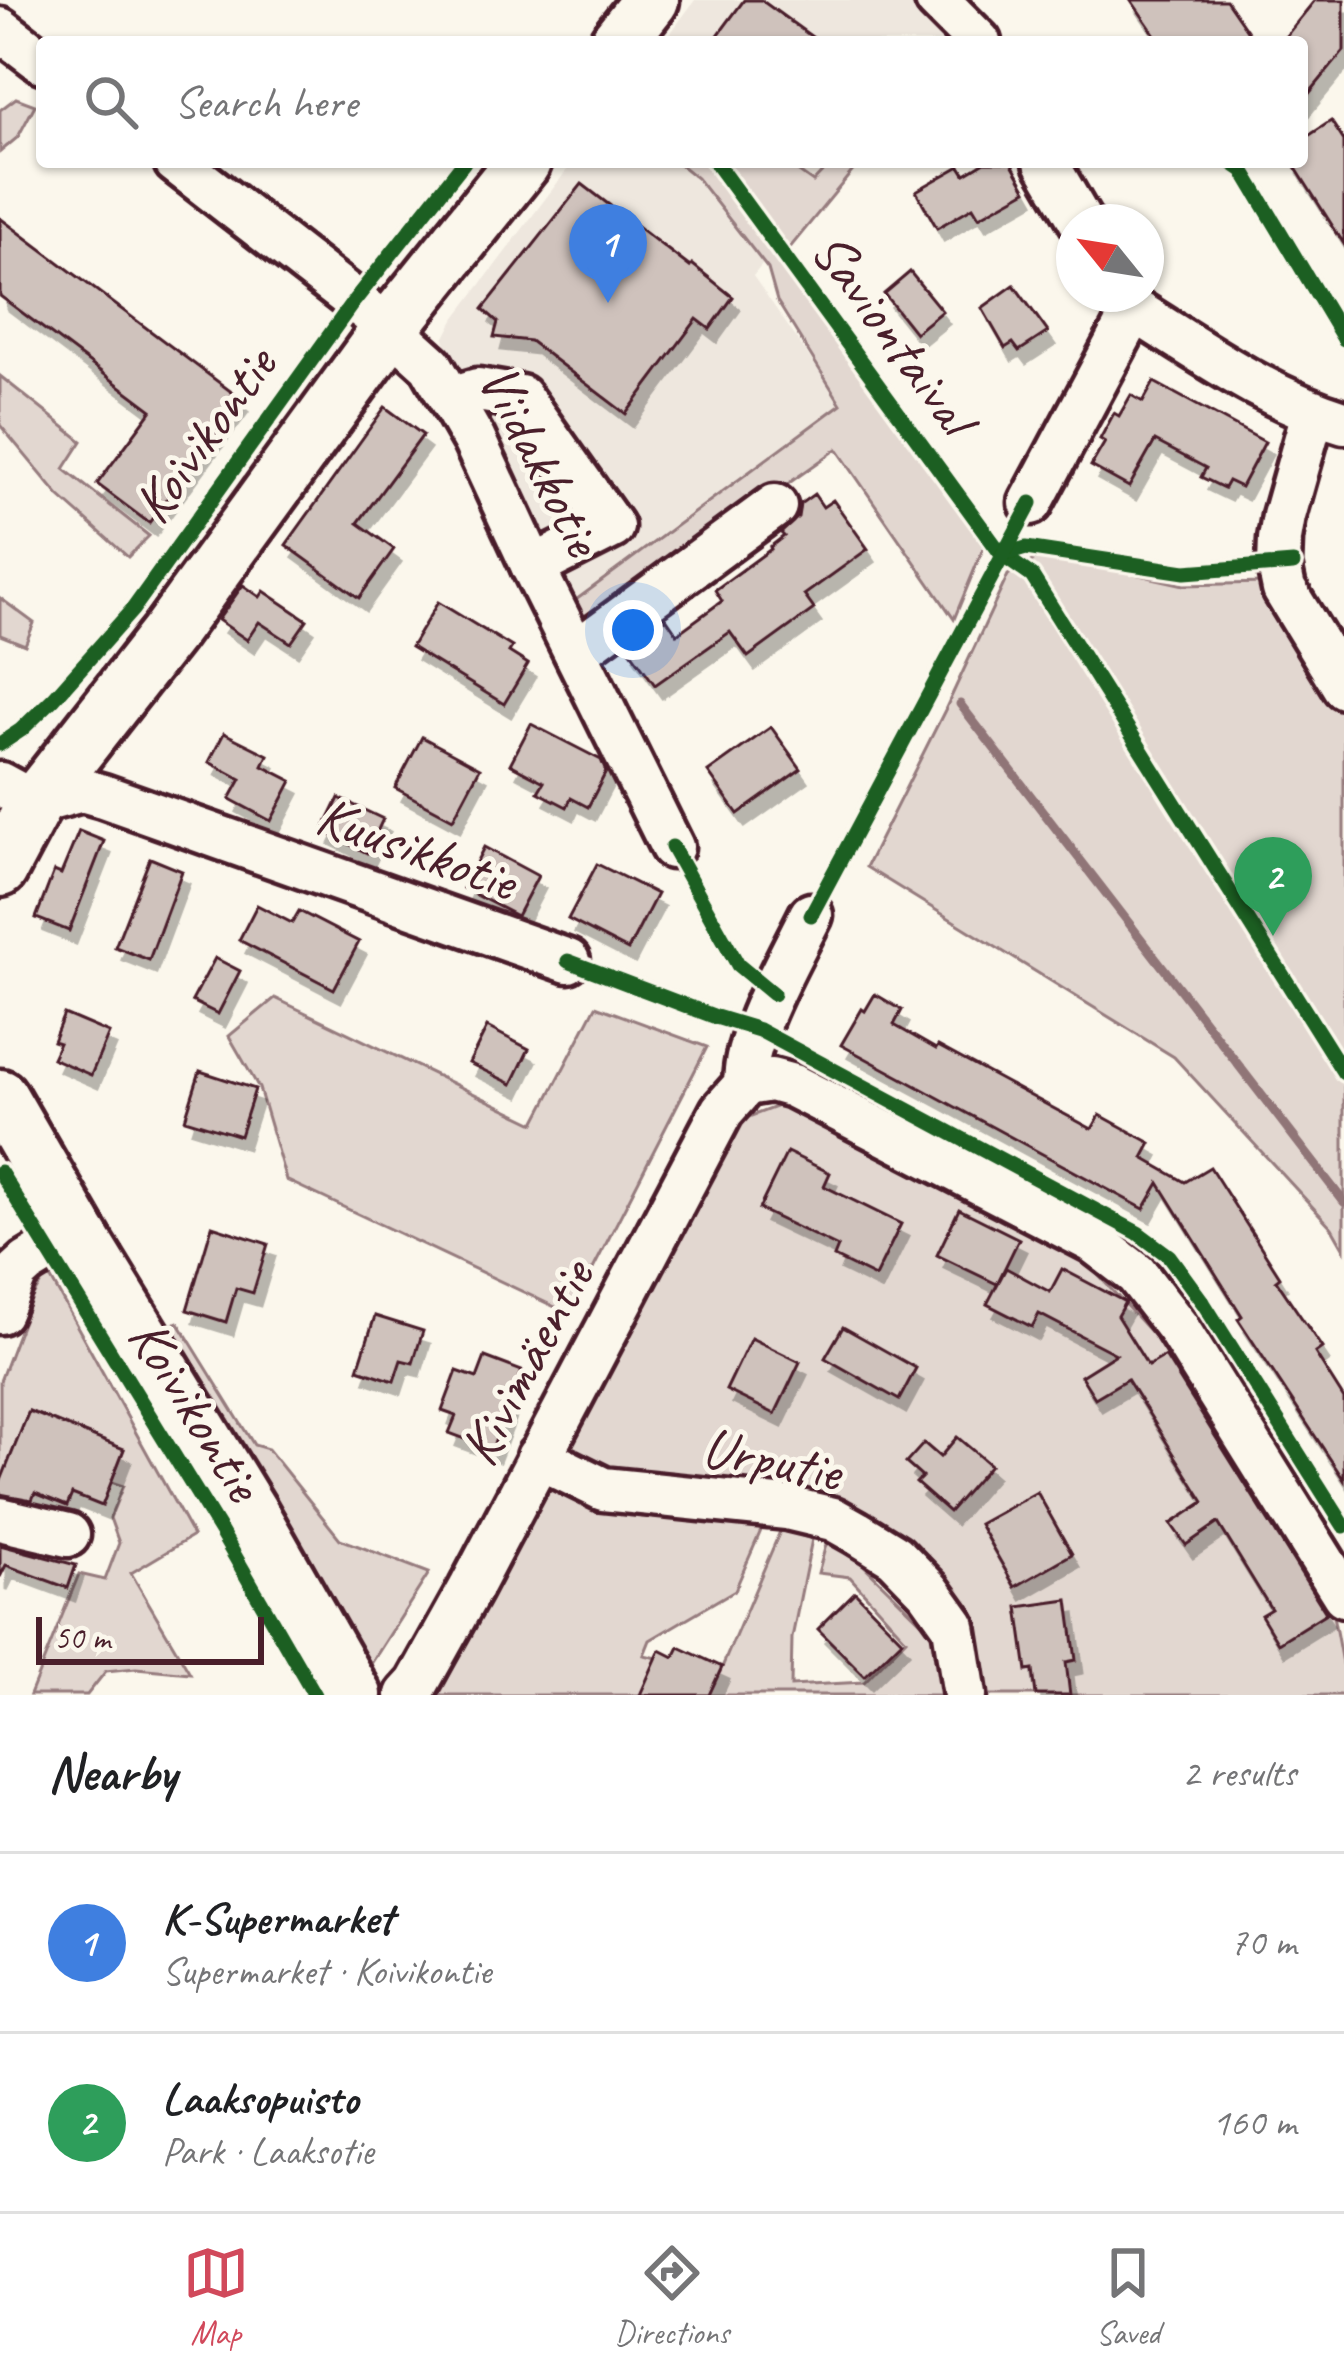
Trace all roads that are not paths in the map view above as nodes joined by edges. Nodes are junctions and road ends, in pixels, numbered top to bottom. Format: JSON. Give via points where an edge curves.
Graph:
{"nodes":[{"id":1,"x":651,"y":0,"type":"edge"},
{"id":2,"x":937,"y":0,"type":"edge"},
{"id":3,"x":0,"y":29,"type":"edge"},
{"id":4,"x":623,"y":36,"type":"edge"},
{"id":5,"x":973,"y":36,"type":"edge"},
{"id":6,"x":36,"y":56,"type":"edge"},
{"id":7,"x":184,"y":168,"type":"edge"},
{"id":8,"x":518,"y":168,"type":"edge"},
{"id":9,"x":1050,"y":168,"type":"edge"},
{"id":10,"x":1070,"y":204,"type":"edge"},
{"id":11,"x":1124,"y":312,"type":"edge"},
{"id":12,"x":1144,"y":312,"type":"edge"},
{"id":13,"x":390,"y":328,"type":"junction"},
{"id":14,"x":451,"y":398,"type":"junction"},
{"id":15,"x":1328,"y":417,"type":"edge"},
{"id":16,"x":1030,"y":503,"type":"dead end"},
{"id":17,"x":775,"y":506,"type":"dead end"},
{"id":18,"x":533,"y":567,"type":"junction"},
{"id":19,"x":575,"y":652,"type":"junction"},
{"id":20,"x":1344,"y":687,"type":"edge"},
{"id":21,"x":18,"y":793,"type":"edge"},
{"id":22,"x":672,"y":848,"type":"dead end"},
{"id":23,"x":0,"y":869,"type":"edge"},
{"id":24,"x":812,"y":915,"type":"dead end"},
{"id":25,"x":568,"y":961,"type":"dead end"},
{"id":26,"x":746,"y":1084,"type":"junction"},
{"id":27,"x":0,"y":1097,"type":"edge"},
{"id":28,"x":78,"y":1232,"type":"junction"},
{"id":29,"x":5,"y":1283,"type":"edge"},
{"id":30,"x":538,"y":1456,"type":"junction"},
{"id":31,"x":0,"y":1520,"type":"edge"},
{"id":32,"x":68,"y":1535,"type":"dead end"},
{"id":33,"x":1344,"y":1595,"type":"edge"},
{"id":34,"x":354,"y":1695,"type":"edge"},
{"id":35,"x":407,"y":1695,"type":"edge"},
{"id":36,"x":965,"y":1695,"type":"edge"}],
"edges":[{"from":1,"to":4,"type":"main road"},
{"from":2,"to":5,"type":"street"},
{"from":3,"to":6,"type":"street"},
{"from":7,"to":13,"type":"street","name":"Viidakkotie"},
{"from":8,"to":13,"type":"main road","name":"Koivikontie"},
{"from":9,"to":10,"type":"street"},
{"from":11,"to":16,"type":"street"},
{"from":12,"to":15,"type":"street","via":[[1261,389]]},
{"from":13,"to":14,"type":"street","name":"Viidakkotie","via":[[430,364]]},
{"from":13,"to":21,"type":"main road","name":"Koivikontie","via":[[169,632]]},
{"from":14,"to":18,"type":"street","name":"Viidakkotie"},
{"from":14,"to":18,"type":"street","via":[[478,391],[520,397],[612,526]]},
{"from":15,"to":20,"type":"street","via":[[1284,516],[1279,565],[1284,589]]},
{"from":17,"to":19,"type":"street"},
{"from":18,"to":19,"type":"street","name":"Viidakkotie"},
{"from":19,"to":22,"type":"street","name":"Viidakkotie"},
{"from":21,"to":23,"type":"main road","name":"Koivikontie"},
{"from":21,"to":25,"type":"street","name":"Kuusikkotie","via":[[104,796]]},
{"from":24,"to":26,"type":"street","via":[[772,994]]},
{"from":26,"to":30,"type":"street","name":"Kivimäentie","via":[[722,1111]]},
{"from":26,"to":33,"type":"street","via":[[793,1086],[1093,1241],[1136,1274],[1178,1327]]},
{"from":27,"to":28,"type":"main road","name":"Koivikontie"},
{"from":28,"to":29,"type":"street"},
{"from":28,"to":34,"type":"main road","name":"Koivikontie"},
{"from":30,"to":35,"type":"street","name":"Kivimäentie"},
{"from":30,"to":36,"type":"street","name":"Urputie","via":[[603,1489],[833,1519],[895,1556],[929,1591],[954,1626]]},
{"from":31,"to":32,"type":"street"}]}
